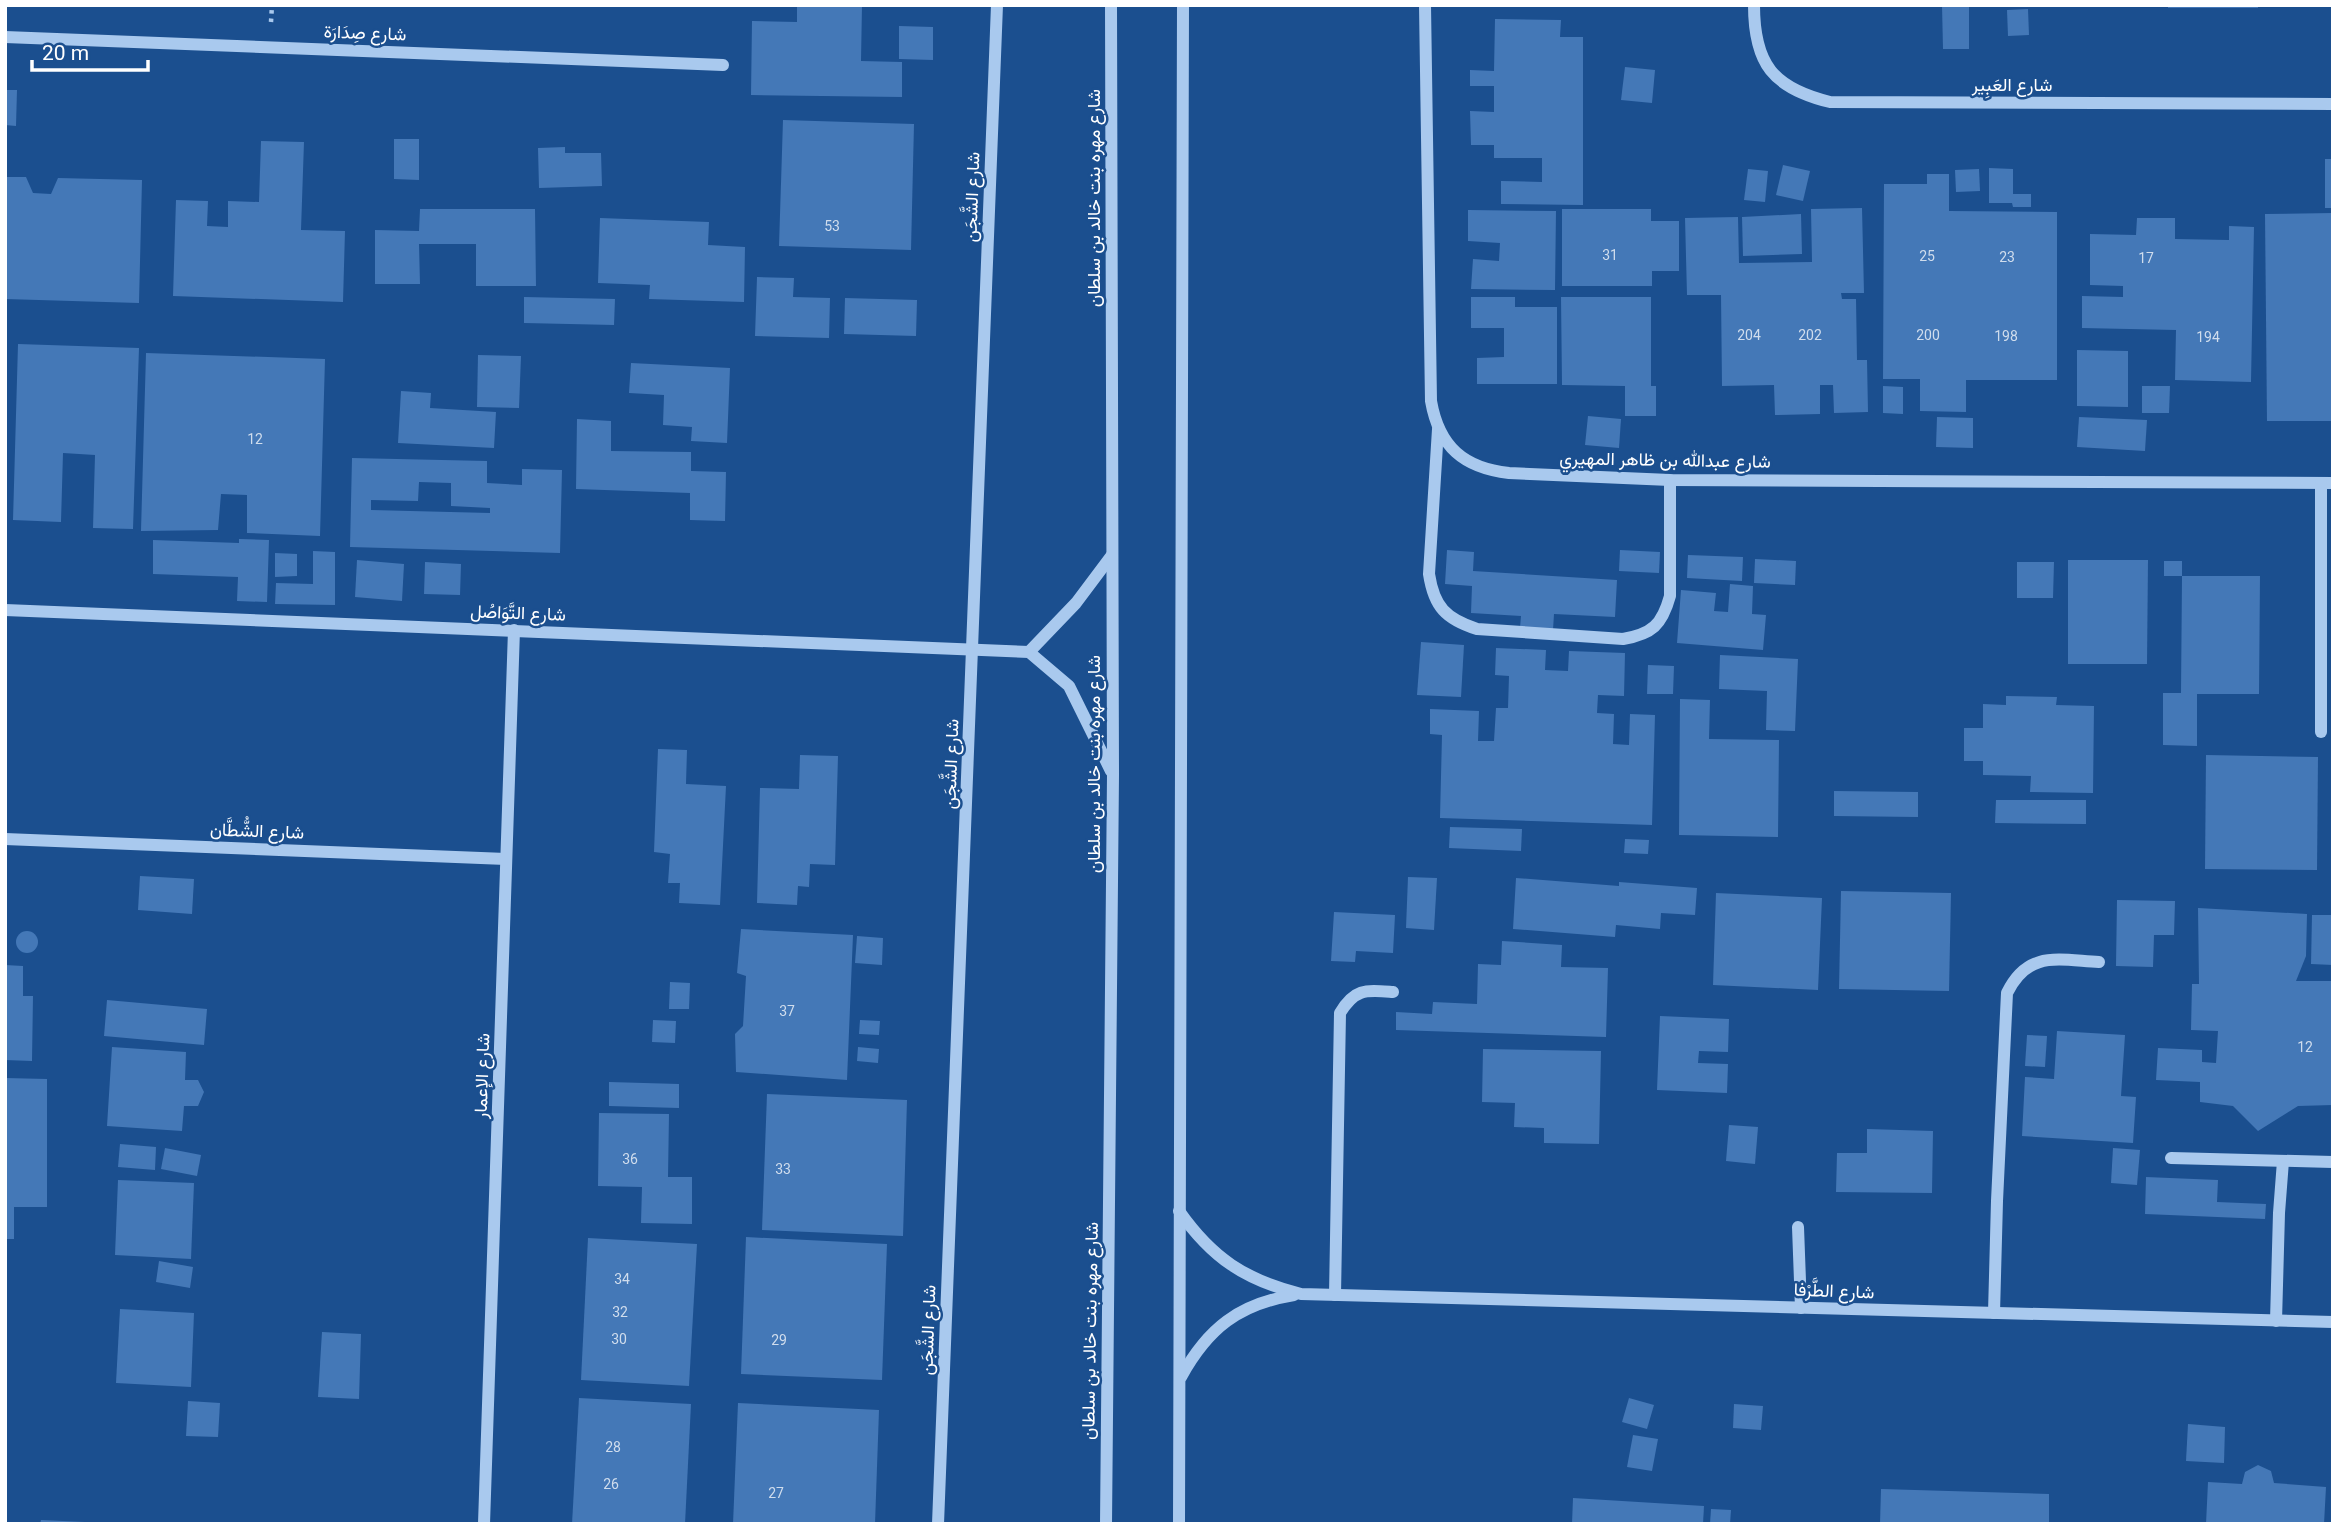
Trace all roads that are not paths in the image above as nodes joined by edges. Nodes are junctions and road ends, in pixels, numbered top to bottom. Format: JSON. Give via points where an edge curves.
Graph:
{"nodes":[{"id":1,"x":997,"y":5,"type":"edge"},
{"id":2,"x":1111,"y":5,"type":"edge"},
{"id":3,"x":1183,"y":5,"type":"edge"},
{"id":4,"x":1425,"y":5,"type":"edge"},
{"id":5,"x":1754,"y":5,"type":"edge"},
{"id":6,"x":5,"y":37,"type":"edge"},
{"id":7,"x":723,"y":65,"type":"dead end"},
{"id":8,"x":2333,"y":104,"type":"edge"},
{"id":9,"x":1438,"y":428,"type":"junction"},
{"id":10,"x":1670,"y":480,"type":"junction"},
{"id":11,"x":2327,"y":483,"type":"edge"},
{"id":12,"x":1112,"y":555,"type":"junction"},
{"id":13,"x":5,"y":610,"type":"edge"},
{"id":14,"x":514,"y":630,"type":"junction"},
{"id":15,"x":973,"y":650,"type":"junction"},
{"id":16,"x":1029,"y":652,"type":"junction"},
{"id":17,"x":2321,"y":732,"type":"dead end"},
{"id":18,"x":1112,"y":775,"type":"junction"},
{"id":19,"x":5,"y":839,"type":"edge"},
{"id":20,"x":506,"y":859,"type":"junction"},
{"id":21,"x":2099,"y":962,"type":"dead end"},
{"id":22,"x":1393,"y":992,"type":"dead end"},
{"id":23,"x":2171,"y":1158,"type":"dead end"},
{"id":24,"x":2283,"y":1161,"type":"junction"},
{"id":25,"x":2333,"y":1162,"type":"edge"},
{"id":26,"x":1178,"y":1211,"type":"junction"},
{"id":27,"x":1798,"y":1227,"type":"dead end"},
{"id":28,"x":1301,"y":1294,"type":"junction"},
{"id":29,"x":1335,"y":1295,"type":"junction"},
{"id":30,"x":1801,"y":1308,"type":"junction"},
{"id":31,"x":1994,"y":1313,"type":"junction"},
{"id":32,"x":2276,"y":1321,"type":"junction"},
{"id":33,"x":2333,"y":1322,"type":"edge"},
{"id":34,"x":1180,"y":1379,"type":"junction"},
{"id":35,"x":484,"y":1524,"type":"edge"},
{"id":36,"x":938,"y":1524,"type":"edge"},
{"id":37,"x":1106,"y":1524,"type":"edge"},
{"id":38,"x":1179,"y":1524,"type":"edge"}],
"edges":[{"from":1,"to":15,"type":"street","name":"شارع الشَّجَن"},
{"from":2,"to":12,"type":"street","name":"شارع مهره بنت خالد بن سلطان"},
{"from":3,"to":26,"type":"street"},
{"from":4,"to":9,"type":"street","name":"شارع عبدالله بن ظاهر المهيري","via":[[1431,401]]},
{"from":5,"to":8,"type":"street","name":"شارع العَبِير","via":[[1754,34],[1763,60],[1780,81],[1803,95],[1830,102]]},
{"from":6,"to":7,"type":"street","name":"شارع صِدَارَة"},
{"from":9,"to":10,"type":"street","name":"شارع عبدالله بن ظاهر المهيري","via":[[1455,452],[1489,471]]},
{"from":9,"to":10,"type":"street","via":[[1429,574],[1432,594],[1458,623],[1477,629],[1623,639],[1655,627],[1670,596]]},
{"from":10,"to":11,"type":"street","name":"شارع عبدالله بن ظاهر المهيري"},
{"from":11,"to":17,"type":"street"},
{"from":12,"to":16,"type":"street","via":[[1076,603]]},
{"from":12,"to":18,"type":"street","name":"شارع مهره بنت خالد بن سلطان"},
{"from":13,"to":14,"type":"street","name":"شارع التَّوَاصُل"},
{"from":14,"to":15,"type":"street","name":"شارع التَّوَاصُل"},
{"from":14,"to":20,"type":"street","name":"شارع الإعمار"},
{"from":15,"to":16,"type":"street","name":"شارع التَّوَاصُل"},
{"from":15,"to":36,"type":"street","name":"شارع الشَّجَن"},
{"from":16,"to":18,"type":"street","via":[[1069,686]]},
{"from":18,"to":37,"type":"street","name":"شارع مهره بنت خالد بن سلطان"},
{"from":19,"to":20,"type":"street","name":"شارع الشُّطَّان"},
{"from":20,"to":35,"type":"street","name":"شارع الإعمار"},
{"from":21,"to":31,"type":"street","via":[[2048,960],[2031,965],[2015,976],[2007,993]]},
{"from":22,"to":29,"type":"street","via":[[1362,991],[1349,999],[1340,1013]]},
{"from":23,"to":24,"type":"street"},
{"from":24,"to":25,"type":"street"},
{"from":24,"to":32,"type":"street"},
{"from":26,"to":28,"type":"street","name":"شارع الطَّرْفا","via":[[1196,1236],[1226,1263],[1271,1286]]},
{"from":26,"to":34,"type":"street"},
{"from":27,"to":30,"type":"street"},
{"from":28,"to":29,"type":"street","name":"شارع الطَّرْفا"},
{"from":28,"to":34,"type":"street","name":"شارع الطَّرْفا","via":[[1270,1298],[1241,1310],[1209,1336]]},
{"from":29,"to":30,"type":"street","name":"شارع الطَّرْفا"},
{"from":30,"to":31,"type":"street","name":"شارع الطَّرْفا"},
{"from":31,"to":32,"type":"street","name":"شارع الطَّرْفا"},
{"from":32,"to":33,"type":"street","name":"شارع الطَّرْفا"},
{"from":34,"to":38,"type":"street"}]}
